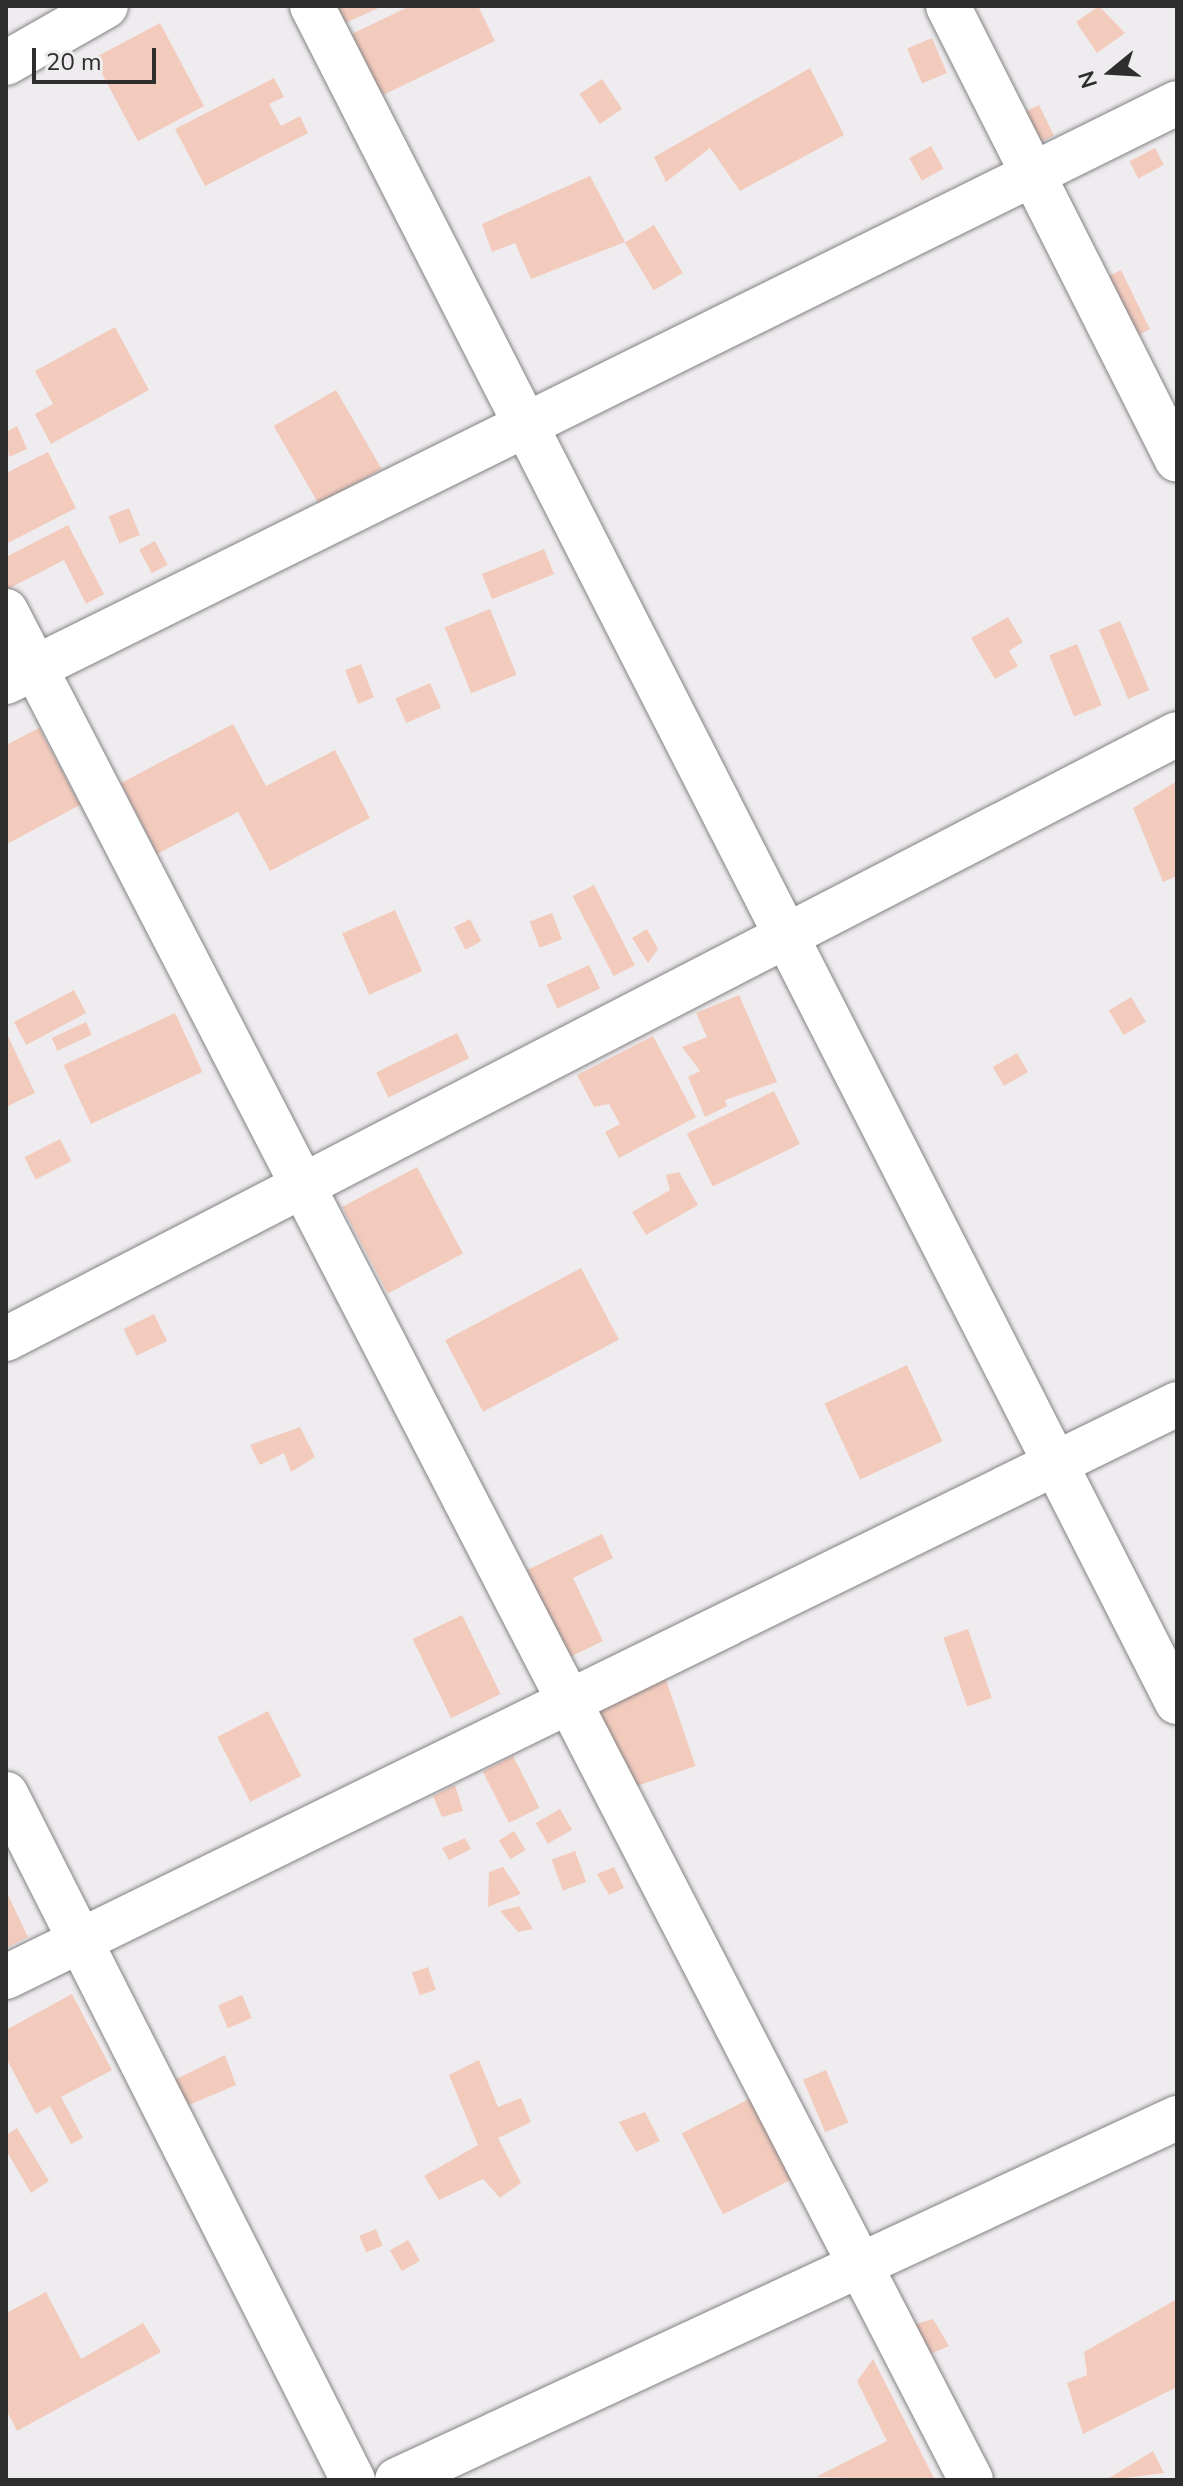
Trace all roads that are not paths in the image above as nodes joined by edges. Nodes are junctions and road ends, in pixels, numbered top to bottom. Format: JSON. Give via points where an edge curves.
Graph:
{"nodes":[{"id":1,"x":106,"y":6,"type":"edge"},
{"id":2,"x":312,"y":6,"type":"edge"},
{"id":3,"x":948,"y":6,"type":"edge"},
{"id":4,"x":6,"y":63,"type":"edge"},
{"id":5,"x":1177,"y":103,"type":"edge"},
{"id":6,"x":1032,"y":173,"type":"junction"},
{"id":7,"x":524,"y":425,"type":"junction"},
{"id":8,"x":1177,"y":460,"type":"edge"},
{"id":9,"x":6,"y":611,"type":"edge"},
{"id":10,"x":20,"y":674,"type":"edge"},
{"id":11,"x":1177,"y":734,"type":"edge"},
{"id":12,"x":787,"y":932,"type":"junction"},
{"id":13,"x":303,"y":1186,"type":"junction"},
{"id":14,"x":6,"y":1339,"type":"edge"},
{"id":15,"x":1177,"y":1404,"type":"edge"},
{"id":16,"x":1056,"y":1462,"type":"junction"},
{"id":17,"x":571,"y":1694,"type":"junction"},
{"id":18,"x":1177,"y":1702,"type":"edge"},
{"id":19,"x":6,"y":1794,"type":"edge"},
{"id":20,"x":78,"y":1939,"type":"junction"},
{"id":21,"x":6,"y":1977,"type":"edge"},
{"id":22,"x":1177,"y":2118,"type":"edge"},
{"id":23,"x":866,"y":2265,"type":"junction"},
{"id":24,"x":353,"y":2480,"type":"edge"},
{"id":25,"x":397,"y":2480,"type":"edge"},
{"id":26,"x":971,"y":2480,"type":"edge"}],
"edges":[{"from":1,"to":4,"type":"street"},
{"from":2,"to":7,"type":"street"},
{"from":3,"to":6,"type":"street"},
{"from":5,"to":6,"type":"street"},
{"from":6,"to":7,"type":"street"},
{"from":6,"to":8,"type":"street"},
{"from":7,"to":10,"type":"street"},
{"from":7,"to":12,"type":"street"},
{"from":9,"to":10,"type":"street"},
{"from":10,"to":13,"type":"street"},
{"from":11,"to":12,"type":"street"},
{"from":12,"to":13,"type":"street"},
{"from":12,"to":16,"type":"street"},
{"from":13,"to":14,"type":"street"},
{"from":13,"to":17,"type":"street"},
{"from":15,"to":16,"type":"street"},
{"from":16,"to":17,"type":"street"},
{"from":16,"to":18,"type":"street"},
{"from":17,"to":20,"type":"street"},
{"from":17,"to":23,"type":"street"},
{"from":19,"to":20,"type":"street"},
{"from":20,"to":21,"type":"street"},
{"from":20,"to":24,"type":"street"},
{"from":22,"to":23,"type":"street"},
{"from":23,"to":25,"type":"street"},
{"from":23,"to":26,"type":"street"}]}
